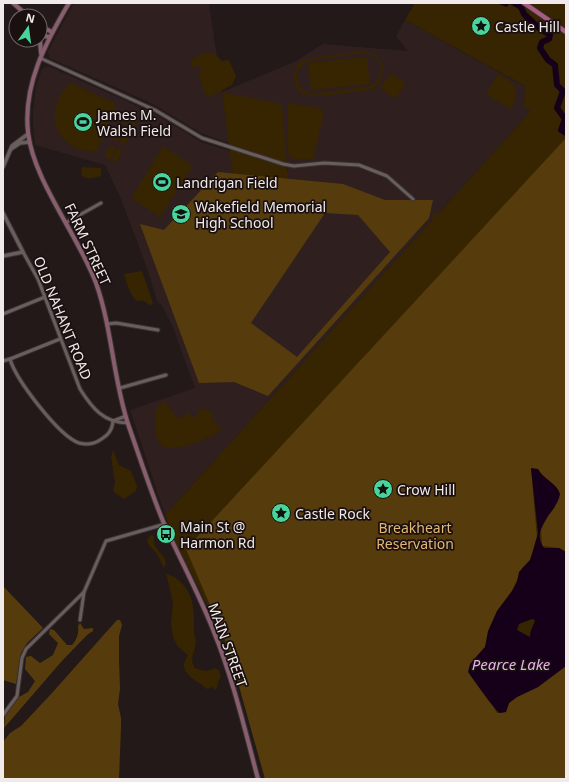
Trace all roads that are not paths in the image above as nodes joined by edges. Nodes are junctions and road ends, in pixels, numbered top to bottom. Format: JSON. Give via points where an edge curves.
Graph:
{"nodes":[{"id":1,"x":68,"y":3,"type":"edge"},
{"id":2,"x":524,"y":3,"type":"edge"},
{"id":3,"x":48,"y":30,"type":"edge"},
{"id":4,"x":52,"y":32,"type":"junction"},
{"id":5,"x":566,"y":32,"type":"edge"},
{"id":6,"x":49,"y":37,"type":"joint"},
{"id":7,"x":40,"y":48,"type":"edge"},
{"id":8,"x":40,"y":57,"type":"junction"},
{"id":9,"x":28,"y":134,"type":"junction"},
{"id":10,"x":30,"y":142,"type":"junction"},
{"id":11,"x":9,"y":151,"type":"junction"},
{"id":12,"x":3,"y":167,"type":"edge"},
{"id":13,"x":413,"y":199,"type":"dead end"},
{"id":14,"x":101,"y":203,"type":"dead end"},
{"id":15,"x":3,"y":213,"type":"edge"},
{"id":16,"x":66,"y":222,"type":"junction"},
{"id":17,"x":24,"y":252,"type":"junction"},
{"id":18,"x":3,"y":256,"type":"edge"},
{"id":19,"x":45,"y":297,"type":"junction"},
{"id":20,"x":3,"y":314,"type":"edge"},
{"id":21,"x":107,"y":324,"type":"junction"},
{"id":22,"x":158,"y":330,"type":"dead end"},
{"id":23,"x":60,"y":339,"type":"junction"},
{"id":24,"x":10,"y":359,"type":"junction"},
{"id":25,"x":3,"y":361,"type":"edge"},
{"id":26,"x":166,"y":376,"type":"dead end"},
{"id":27,"x":120,"y":388,"type":"junction"},
{"id":28,"x":126,"y":416,"type":"junction"},
{"id":29,"x":113,"y":421,"type":"junction"},
{"id":30,"x":128,"y":424,"type":"junction"},
{"id":31,"x":165,"y":524,"type":"junction"},
{"id":32,"x":84,"y":592,"type":"junction"},
{"id":33,"x":80,"y":620,"type":"dead end"},
{"id":34,"x":3,"y":715,"type":"edge"},
{"id":35,"x":258,"y":779,"type":"edge"}],
"edges":[{"from":1,"to":4,"type":"main road","name":"FARM STREET"},
{"from":2,"to":5,"type":"main road"},
{"from":3,"to":4,"type":"main road"},
{"from":4,"to":6,"type":"main road","name":"FARM STREET"},
{"from":6,"to":8,"type":"main road","name":"FARM STREET"},
{"from":7,"to":8,"type":"main road"},
{"from":8,"to":9,"type":"main road","name":"FARM STREET","via":[[29,97]]},
{"from":8,"to":13,"type":"street","via":[[155,110],[206,140],[294,166],[315,163],[359,165],[387,176]]},
{"from":9,"to":10,"type":"main road","name":"FARM STREET"},
{"from":9,"to":11,"type":"street"},
{"from":10,"to":11,"type":"street","via":[[17,145]]},
{"from":10,"to":16,"type":"main road","name":"FARM STREET","via":[[39,169]]},
{"from":11,"to":12,"type":"street"},
{"from":14,"to":16,"type":"street"},
{"from":15,"to":17,"type":"street","name":"OLD NAHANT ROAD"},
{"from":16,"to":21,"type":"main road","name":"FARM STREET","via":[[96,283]]},
{"from":17,"to":18,"type":"street"},
{"from":17,"to":19,"type":"street","name":"OLD NAHANT ROAD"},
{"from":19,"to":20,"type":"street"},
{"from":19,"to":23,"type":"street","name":"OLD NAHANT ROAD"},
{"from":21,"to":22,"type":"street","via":[[116,323]]},
{"from":21,"to":27,"type":"main road","name":"FARM STREET"},
{"from":23,"to":24,"type":"street"},
{"from":23,"to":29,"type":"street","name":"OLD NAHANT ROAD","via":[[84,395],[97,412]]},
{"from":24,"to":25,"type":"street"},
{"from":24,"to":29,"type":"street","via":[[16,374],[32,397],[76,442],[89,444],[102,439],[111,431]]},
{"from":26,"to":27,"type":"street"},
{"from":27,"to":28,"type":"main road","name":"FARM STREET"},
{"from":28,"to":29,"type":"street"},
{"from":28,"to":30,"type":"main road","name":"FARM STREET"},
{"from":29,"to":30,"type":"street","name":"OLD NAHANT ROAD"},
{"from":30,"to":31,"type":"main road","name":"FARM STREET"},
{"from":31,"to":32,"type":"street","via":[[106,540]]},
{"from":31,"to":35,"type":"main road","name":"MAIN STREET","via":[[215,633]]},
{"from":32,"to":33,"type":"street"},
{"from":32,"to":34,"type":"street","via":[[26,649],[22,658],[17,696]]}]}
